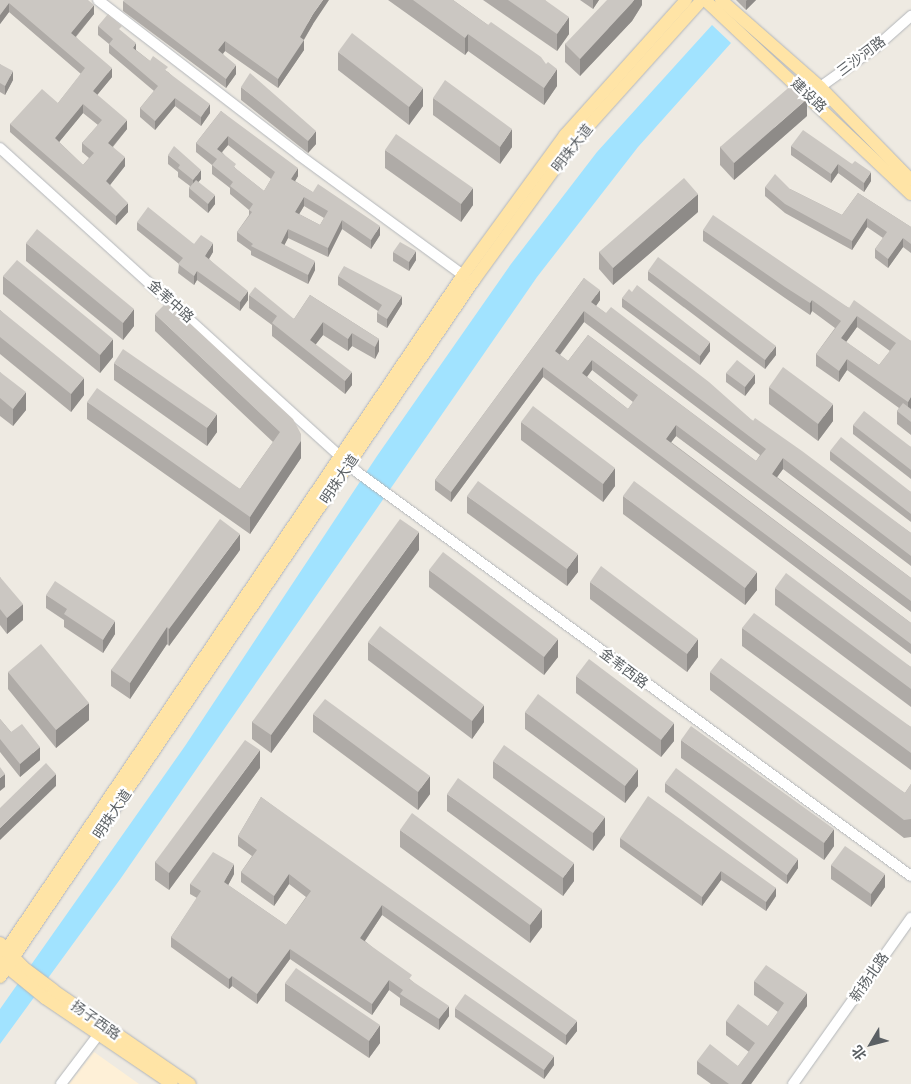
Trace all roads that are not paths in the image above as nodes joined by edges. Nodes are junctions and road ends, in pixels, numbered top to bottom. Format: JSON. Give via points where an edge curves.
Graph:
{"nodes":[{"id":1,"x":98,"y":0,"type":"edge"},
{"id":2,"x":686,"y":0,"type":"edge"},
{"id":3,"x":704,"y":0,"type":"edge"},
{"id":4,"x":721,"y":0,"type":"edge"},
{"id":5,"x":911,"y":16,"type":"edge"},
{"id":6,"x":820,"y":87,"type":"junction"},
{"id":7,"x":810,"y":95,"type":"junction"},
{"id":8,"x":0,"y":148,"type":"edge"},
{"id":9,"x":911,"y":180,"type":"edge"},
{"id":10,"x":911,"y":194,"type":"edge"},
{"id":11,"x":463,"y":275,"type":"junction"},
{"id":12,"x":348,"y":465,"type":"junction"},
{"id":13,"x":911,"y":876,"type":"edge"},
{"id":14,"x":911,"y":918,"type":"edge"},
{"id":15,"x":7,"y":963,"type":"edge"},
{"id":16,"x":49,"y":994,"type":"junction"},
{"id":17,"x":99,"y":1034,"type":"junction"},
{"id":18,"x":61,"y":1084,"type":"edge"},
{"id":19,"x":172,"y":1084,"type":"edge"},
{"id":20,"x":190,"y":1084,"type":"edge"},
{"id":21,"x":793,"y":1084,"type":"edge"}],
"edges":[{"from":1,"to":11,"type":"street"},
{"from":2,"to":11,"type":"main road","name":"明珠大道","via":[[565,135]]},
{"from":3,"to":7,"type":"main road","name":"建设路"},
{"from":3,"to":12,"type":"main road","name":"明珠大道","via":[[574,142],[474,280]]},
{"from":4,"to":6,"type":"main road","name":"建设路"},
{"from":5,"to":6,"type":"street","name":"三沙河路","via":[[876,47]]},
{"from":6,"to":7,"type":"street","name":"三沙河路"},
{"from":6,"to":9,"type":"main road","name":"建设路"},
{"from":7,"to":10,"type":"main road","name":"建设路"},
{"from":8,"to":12,"type":"street","name":"金苇中路","via":[[173,302]]},
{"from":11,"to":12,"type":"main road","name":"明珠大道"},
{"from":12,"to":13,"type":"street","name":"金苇西路"},
{"from":12,"to":15,"type":"main road","name":"明珠大道"},
{"from":14,"to":21,"type":"street","name":"新扬北路"},
{"from":15,"to":16,"type":"main road","name":"扬子西路"},
{"from":16,"to":17,"type":"main road","name":"扬子西路"},
{"from":16,"to":20,"type":"main road","name":"扬子西路"},
{"from":17,"to":18,"type":"street"},
{"from":17,"to":19,"type":"main road","name":"扬子西路"}]}
